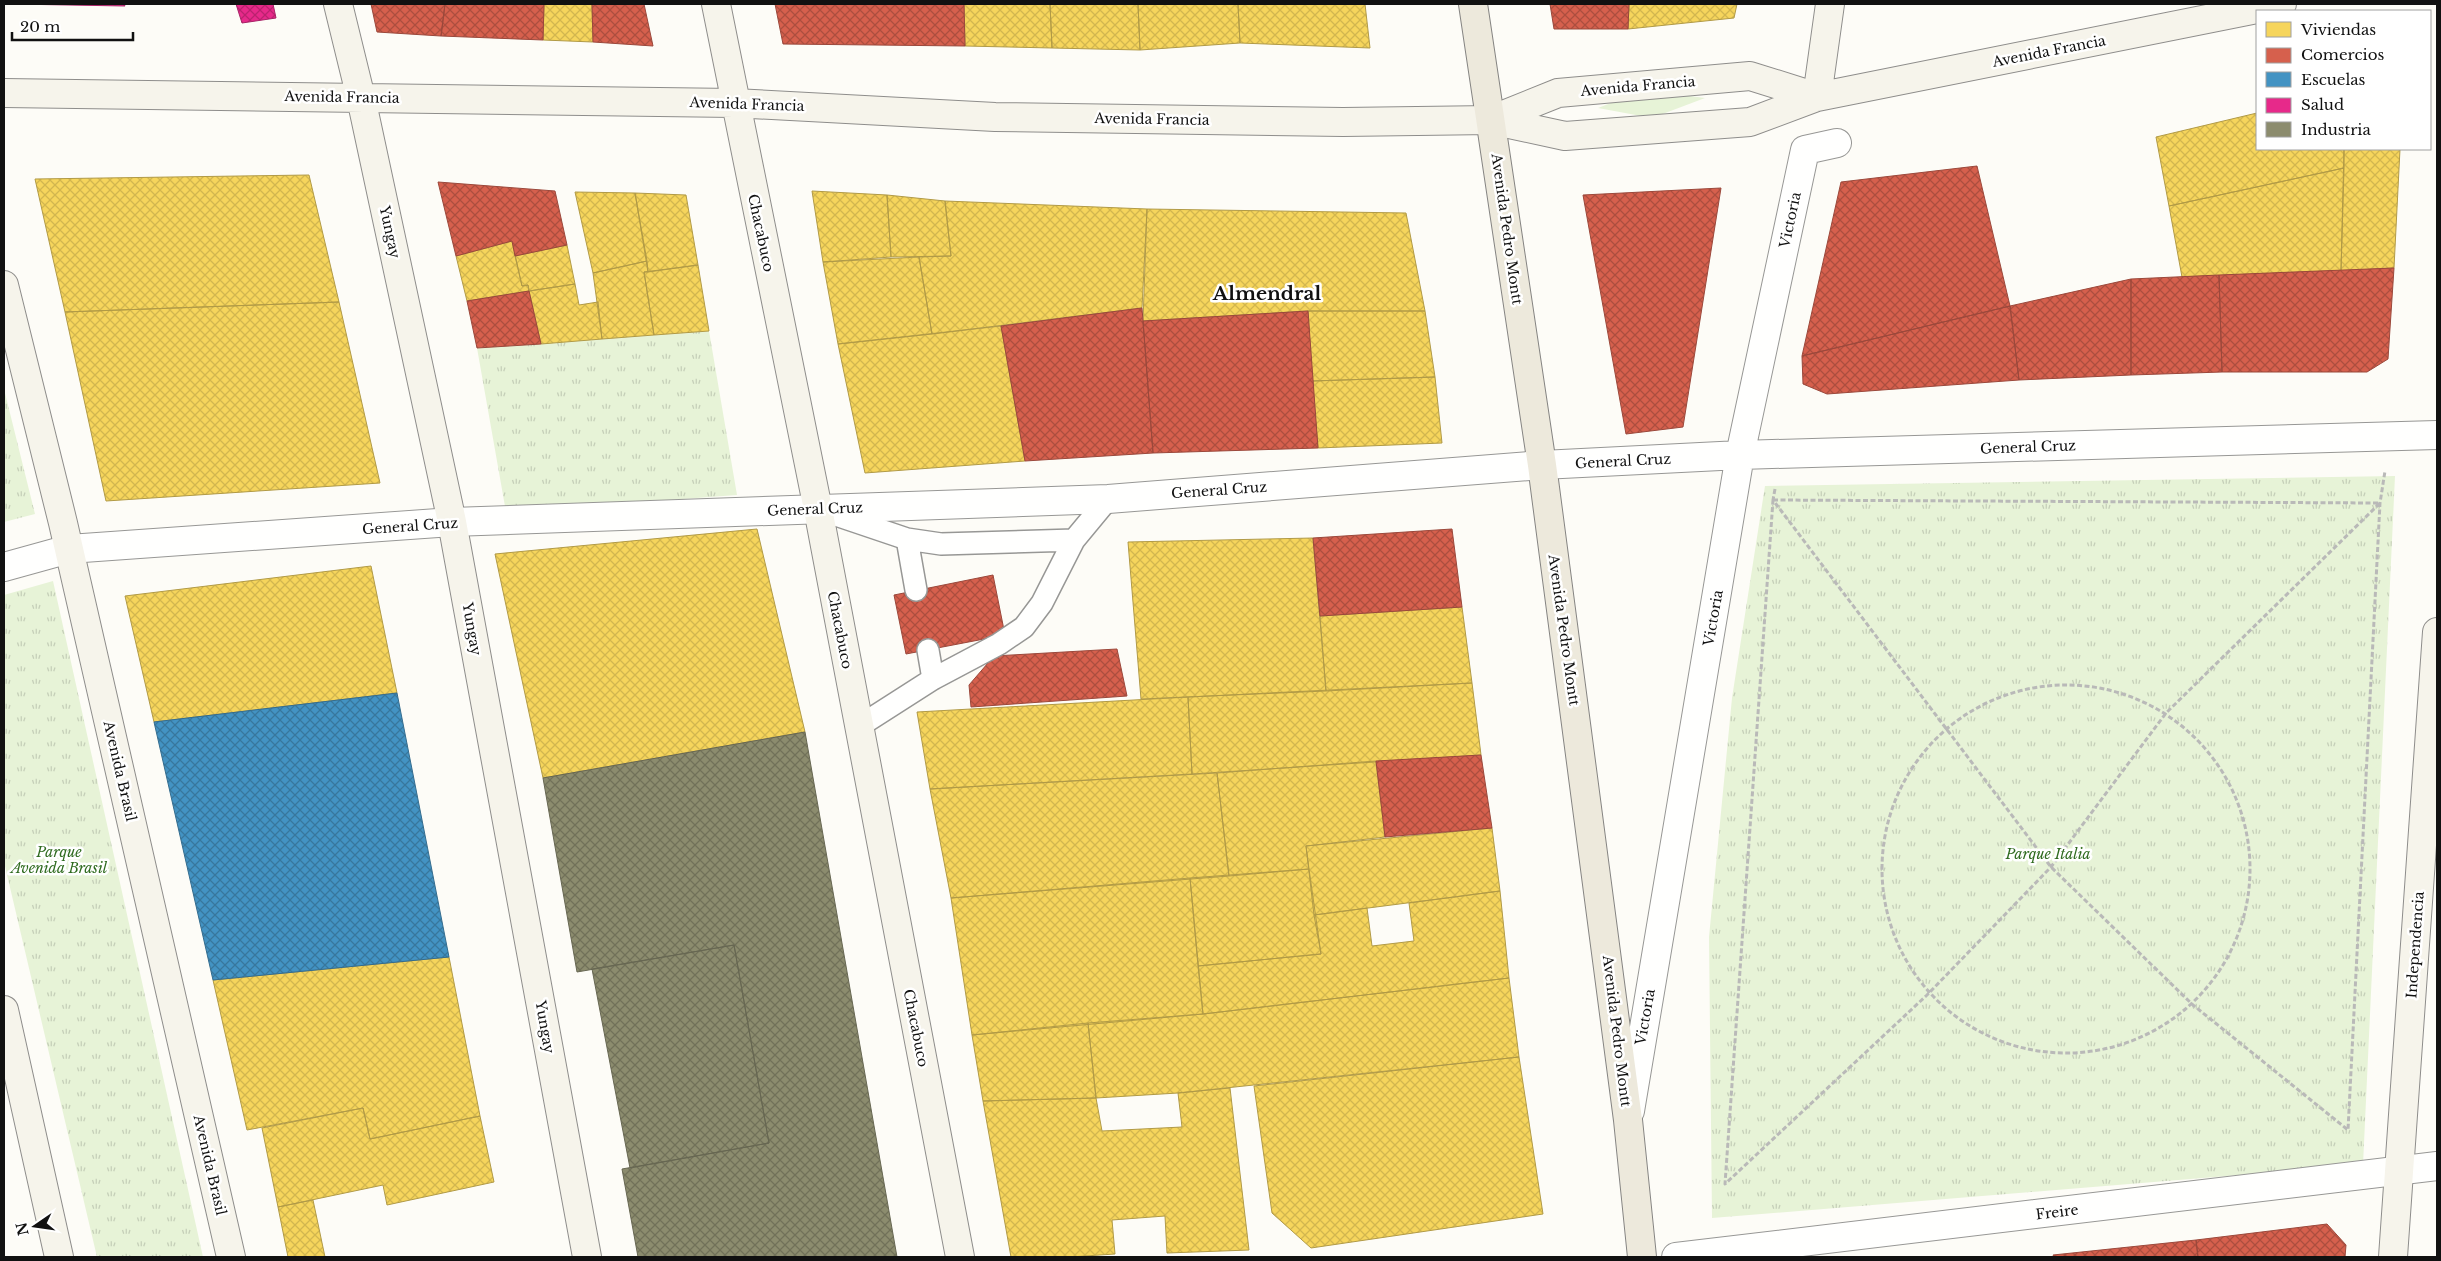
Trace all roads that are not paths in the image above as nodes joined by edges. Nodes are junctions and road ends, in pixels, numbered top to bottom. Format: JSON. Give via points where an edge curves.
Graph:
{"nodes":[{"id":1,"x":338,"y":4,"type":"edge"},
{"id":2,"x":716,"y":4,"type":"edge"},
{"id":3,"x":1473,"y":4,"type":"edge"},
{"id":4,"x":1830,"y":4,"type":"edge"},
{"id":5,"x":2282,"y":4,"type":"edge"},
{"id":6,"x":4,"y":93,"type":"edge"},
{"id":7,"x":1816,"y":97,"type":"junction"},
{"id":8,"x":361,"y":98,"type":"junction"},
{"id":9,"x":734,"y":103,"type":"junction"},
{"id":10,"x":1490,"y":120,"type":"junction"},
{"id":11,"x":1837,"y":143,"type":"dead end"},
{"id":12,"x":4,"y":285,"type":"edge"},
{"id":13,"x":2437,"y":435,"type":"edge"},
{"id":14,"x":1740,"y":455,"type":"junction"},
{"id":15,"x":1542,"y":465,"type":"junction"},
{"id":16,"x":1108,"y":499,"type":"junction"},
{"id":17,"x":818,"y":509,"type":"junction"},
{"id":18,"x":452,"y":522,"type":"junction"},
{"id":19,"x":907,"y":539,"type":"junction"},
{"id":20,"x":1074,"y":540,"type":"junction"},
{"id":21,"x":69,"y":549,"type":"junction"},
{"id":22,"x":4,"y":567,"type":"edge"},
{"id":23,"x":916,"y":590,"type":"dead end"},
{"id":24,"x":2437,"y":632,"type":"edge"},
{"id":25,"x":928,"y":650,"type":"dead end"},
{"id":26,"x":933,"y":680,"type":"junction"},
{"id":27,"x":858,"y":728,"type":"junction"},
{"id":28,"x":2430,"y":824,"type":"edge"},
{"id":29,"x":4,"y":1010,"type":"edge"},
{"id":30,"x":1628,"y":1120,"type":"junction"},
{"id":31,"x":2437,"y":1166,"type":"edge"},
{"id":32,"x":2398,"y":1171,"type":"junction"},
{"id":33,"x":59,"y":1257,"type":"edge"},
{"id":34,"x":231,"y":1257,"type":"edge"},
{"id":35,"x":588,"y":1257,"type":"edge"},
{"id":36,"x":960,"y":1257,"type":"edge"},
{"id":37,"x":1642,"y":1257,"type":"edge"},
{"id":38,"x":1676,"y":1257,"type":"edge"},
{"id":39,"x":2393,"y":1257,"type":"edge"}],
"edges":[{"from":1,"to":8,"type":"main road","name":"Yungay"},
{"from":2,"to":9,"type":"main road","name":"Chacabuco"},
{"from":3,"to":10,"type":"main road","name":"Avenida Pedro Montt"},
{"from":4,"to":7,"type":"main road"},
{"from":5,"to":7,"type":"main road","name":"Avenida Francia"},
{"from":6,"to":8,"type":"main road","name":"Avenida Francia"},
{"from":7,"to":10,"type":"main road","name":"Avenida Francia","via":[[1750,122],[1648,131],[1565,136]]},
{"from":7,"to":10,"type":"main road","name":"Avenida Francia","via":[[1750,76],[1558,94]]},
{"from":8,"to":9,"type":"main road","name":"Avenida Francia"},
{"from":8,"to":18,"type":"main road","name":"Yungay"},
{"from":9,"to":10,"type":"main road","name":"Avenida Francia","via":[[995,117],[1343,122]]},
{"from":9,"to":17,"type":"main road","name":"Chacabuco"},
{"from":10,"to":15,"type":"main road","name":"Avenida Pedro Montt"},
{"from":11,"to":14,"type":"street","name":"Victoria","via":[[1805,150]]},
{"from":12,"to":21,"type":"main road","name":"Avenida Brasil"},
{"from":13,"to":14,"type":"street","name":"General Cruz"},
{"from":14,"to":15,"type":"street","name":"General Cruz"},
{"from":14,"to":30,"type":"street","name":"Victoria"},
{"from":15,"to":16,"type":"street","name":"General Cruz"},
{"from":15,"to":30,"type":"main road","name":"Avenida Pedro Montt"},
{"from":16,"to":17,"type":"street","name":"General Cruz"},
{"from":16,"to":20,"type":"lane"},
{"from":17,"to":18,"type":"street","name":"General Cruz"},
{"from":17,"to":19,"type":"lane"},
{"from":17,"to":27,"type":"main road","name":"Chacabuco"},
{"from":18,"to":21,"type":"street","name":"General Cruz"},
{"from":18,"to":35,"type":"main road","name":"Yungay"},
{"from":19,"to":20,"type":"lane","via":[[941,544]]},
{"from":19,"to":23,"type":"lane"},
{"from":20,"to":26,"type":"lane","via":[[1042,603],[1024,627]]},
{"from":21,"to":22,"type":"street","name":"General Cruz"},
{"from":21,"to":34,"type":"main road","name":"Avenida Brasil"},
{"from":24,"to":28,"type":"main road","name":"Independencia"},
{"from":25,"to":26,"type":"lane"},
{"from":26,"to":27,"type":"lane"},
{"from":27,"to":36,"type":"main road","name":"Chacabuco"},
{"from":28,"to":32,"type":"main road","name":"Independencia"},
{"from":29,"to":33,"type":"main road"},
{"from":30,"to":37,"type":"main road","name":"Avenida Pedro Montt"},
{"from":31,"to":32,"type":"street","name":"Freire"},
{"from":32,"to":38,"type":"street","name":"Freire"},
{"from":32,"to":39,"type":"main road","name":"Independencia"}]}
